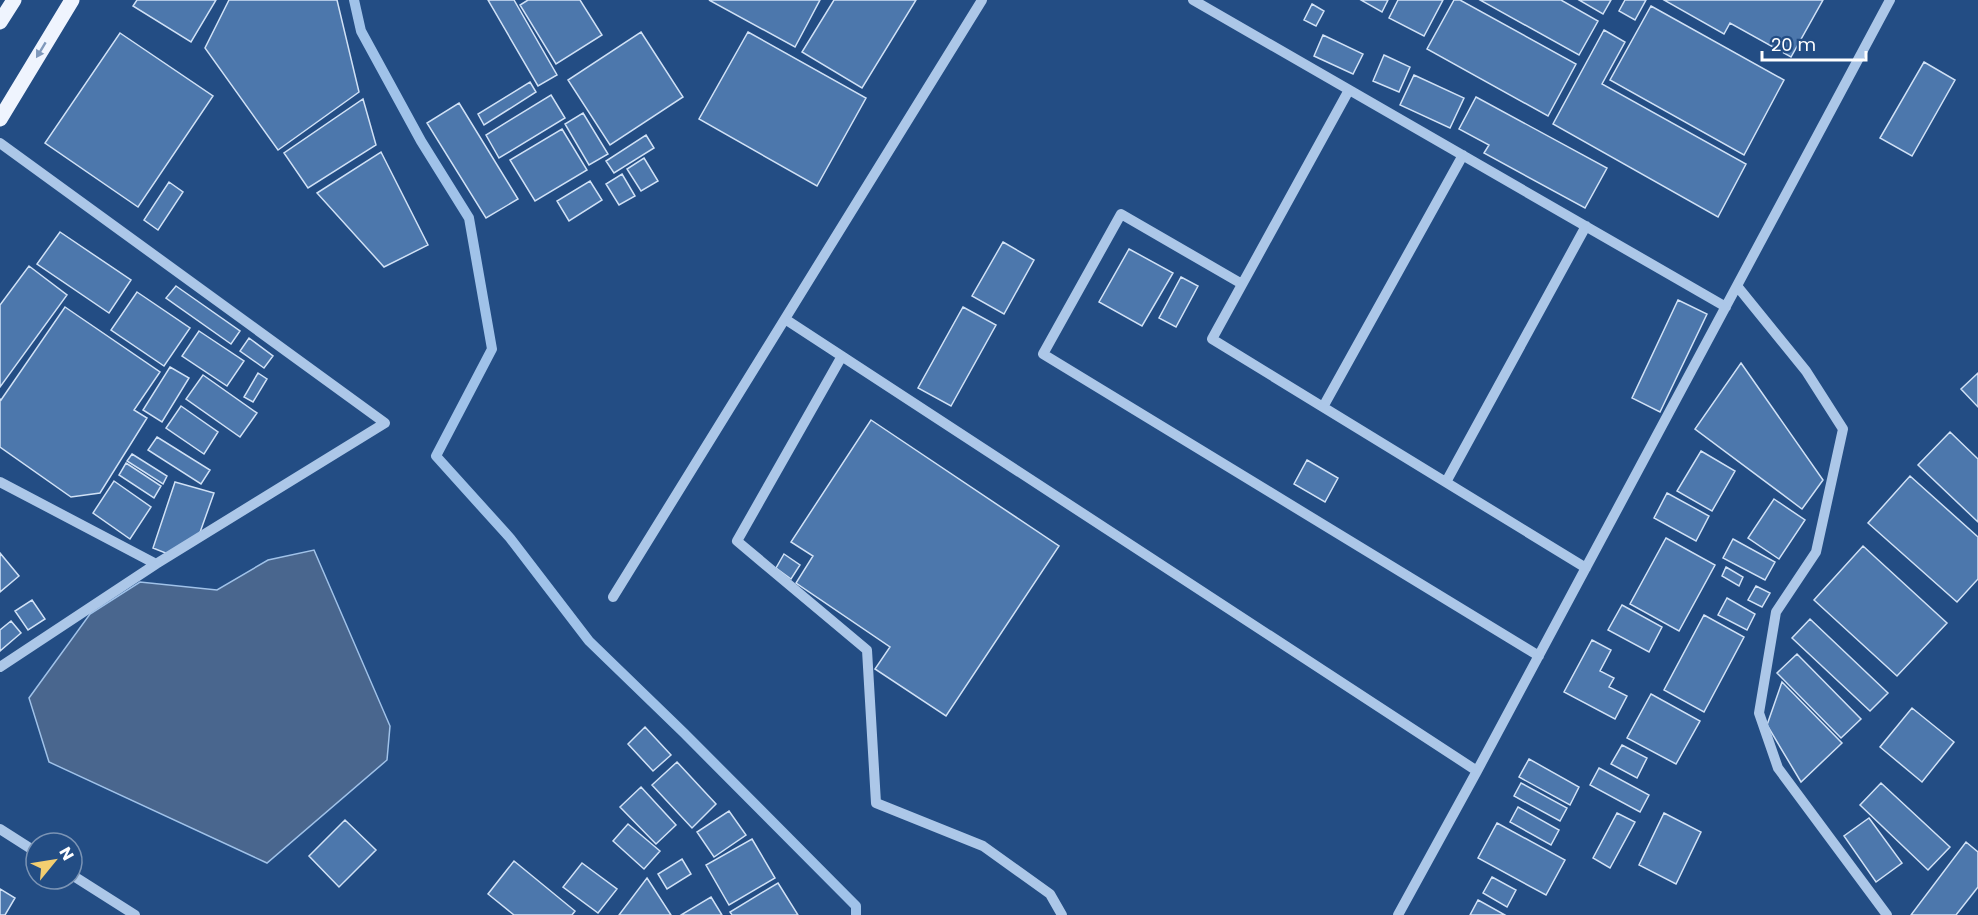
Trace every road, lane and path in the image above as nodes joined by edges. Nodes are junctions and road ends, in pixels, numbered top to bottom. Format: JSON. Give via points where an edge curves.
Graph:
{"nodes":[{"id":1,"x":14,"y":0,"type":"edge"},
{"id":2,"x":72,"y":0,"type":"edge"},
{"id":3,"x":982,"y":0,"type":"edge"},
{"id":4,"x":1193,"y":0,"type":"edge"},
{"id":5,"x":1890,"y":0,"type":"edge"},
{"id":6,"x":0,"y":22,"type":"edge"},
{"id":7,"x":1349,"y":90,"type":"junction"},
{"id":8,"x":0,"y":119,"type":"edge"},
{"id":9,"x":0,"y":143,"type":"edge"},
{"id":10,"x":1463,"y":155,"type":"junction"},
{"id":11,"x":1586,"y":226,"type":"junction"},
{"id":12,"x":1242,"y":284,"type":"junction"},
{"id":13,"x":1737,"y":286,"type":"junction"},
{"id":14,"x":1726,"y":307,"type":"junction"},
{"id":15,"x":785,"y":319,"type":"junction"},
{"id":16,"x":842,"y":356,"type":"junction"},
{"id":17,"x":1323,"y":407,"type":"junction"},
{"id":18,"x":0,"y":482,"type":"edge"},
{"id":19,"x":1446,"y":482,"type":"junction"},
{"id":20,"x":156,"y":564,"type":"junction"},
{"id":21,"x":1586,"y":568,"type":"junction"},
{"id":22,"x":613,"y":597,"type":"dead end"},
{"id":23,"x":1539,"y":656,"type":"junction"},
{"id":24,"x":0,"y":667,"type":"edge"},
{"id":25,"x":1477,"y":771,"type":"junction"},
{"id":26,"x":0,"y":829,"type":"edge"},
{"id":27,"x":24,"y":844,"type":"edge"},
{"id":28,"x":84,"y":883,"type":"edge"},
{"id":29,"x":135,"y":915,"type":"edge"},
{"id":30,"x":1062,"y":915,"type":"edge"},
{"id":31,"x":1398,"y":915,"type":"edge"},
{"id":32,"x":1887,"y":915,"type":"edge"}],
"edges":[{"from":1,"to":6,"type":"main road"},
{"from":2,"to":8,"type":"main road","one_way":true},
{"from":3,"to":15,"type":"street"},
{"from":4,"to":7,"type":"street"},
{"from":5,"to":13,"type":"street"},
{"from":7,"to":10,"type":"street"},
{"from":7,"to":12,"type":"street"},
{"from":9,"to":20,"type":"street","via":[[384,423]]},
{"from":10,"to":11,"type":"street"},
{"from":10,"to":17,"type":"street"},
{"from":11,"to":14,"type":"street"},
{"from":11,"to":19,"type":"street"},
{"from":12,"to":17,"type":"street","via":[[1212,339]]},
{"from":12,"to":23,"type":"street","via":[[1120,214],[1043,354]]},
{"from":13,"to":14,"type":"street"},
{"from":13,"to":32,"type":"street","via":[[1806,371],[1843,429],[1816,552],[1776,612],[1759,713],[1778,768]]},
{"from":14,"to":21,"type":"street"},
{"from":15,"to":16,"type":"street"},
{"from":15,"to":22,"type":"street"},
{"from":16,"to":25,"type":"street"},
{"from":16,"to":30,"type":"street","via":[[737,541],[867,650],[876,803],[983,846],[1050,894]]},
{"from":17,"to":19,"type":"street"},
{"from":18,"to":20,"type":"street"},
{"from":19,"to":21,"type":"street"},
{"from":20,"to":24,"type":"street"},
{"from":21,"to":23,"type":"street"},
{"from":23,"to":25,"type":"street"},
{"from":25,"to":31,"type":"street"},
{"from":26,"to":27,"type":"street"},
{"from":28,"to":29,"type":"street"}]}
